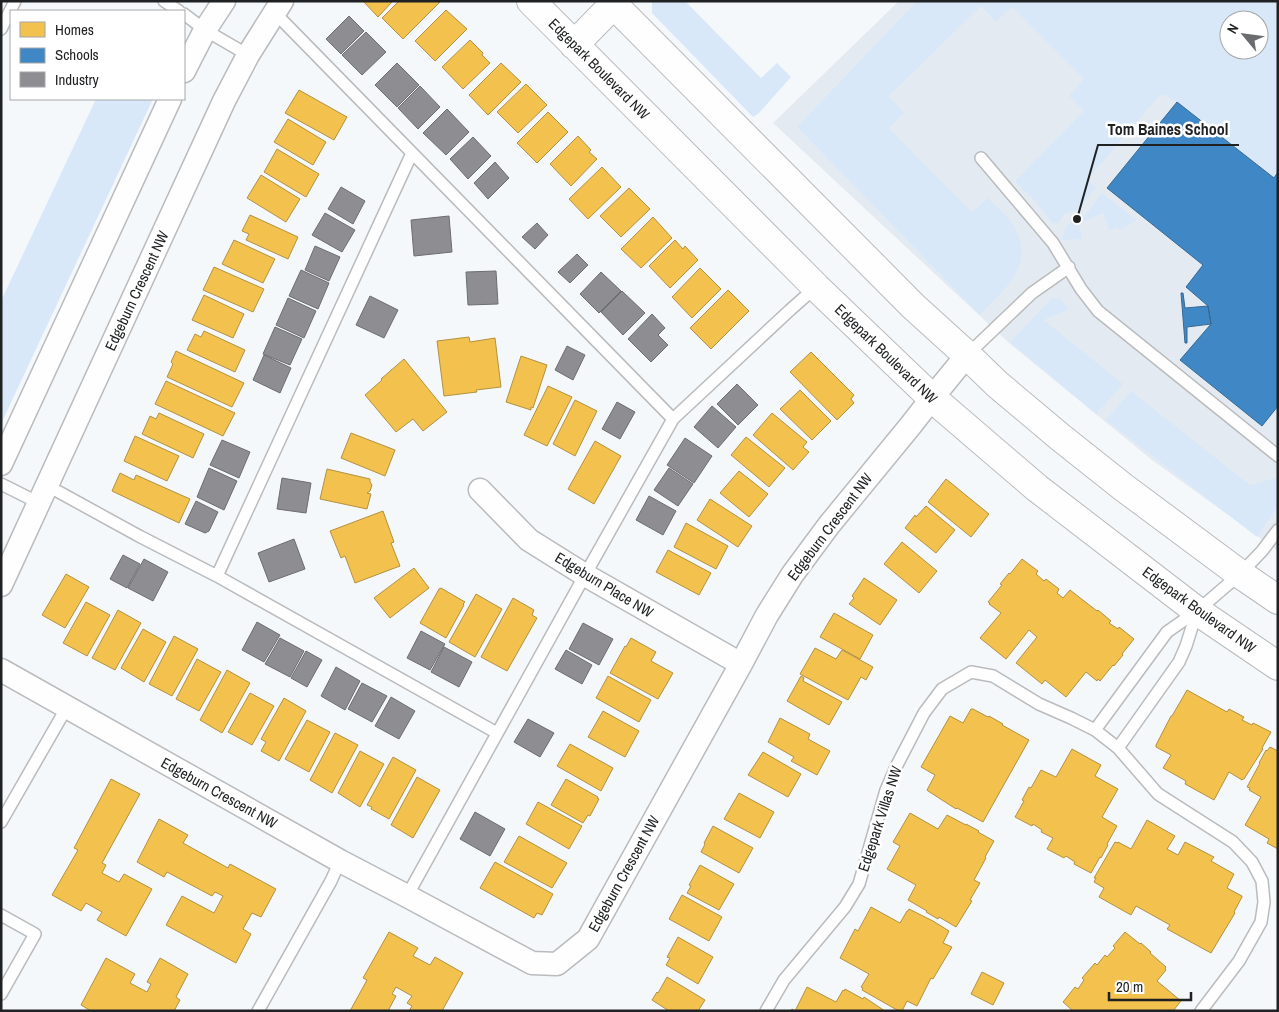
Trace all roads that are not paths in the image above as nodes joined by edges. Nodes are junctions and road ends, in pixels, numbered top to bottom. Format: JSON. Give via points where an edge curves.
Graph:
{"nodes":[{"id":1,"x":164,"y":1,"type":"edge"},
{"id":2,"x":224,"y":1,"type":"edge"},
{"id":3,"x":531,"y":1,"type":"edge"},
{"id":4,"x":612,"y":3,"type":"edge"},
{"id":5,"x":278,"y":7,"type":"edge"},
{"id":6,"x":178,"y":10,"type":"edge"},
{"id":7,"x":10,"y":11,"type":"edge"},
{"id":8,"x":185,"y":15,"type":"edge"},
{"id":9,"x":1,"y":29,"type":"edge"},
{"id":10,"x":205,"y":30,"type":"junction"},
{"id":11,"x":574,"y":45,"type":"junction"},
{"id":12,"x":248,"y":55,"type":"junction"},
{"id":13,"x":185,"y":69,"type":"edge"},
{"id":14,"x":170,"y":100,"type":"edge"},
{"id":15,"x":412,"y":153,"type":"junction"},
{"id":16,"x":981,"y":158,"type":"dead end"},
{"id":17,"x":1068,"y":267,"type":"junction"},
{"id":18,"x":816,"y":287,"type":"junction"},
{"id":19,"x":967,"y":354,"type":"junction"},
{"id":20,"x":932,"y":398,"type":"junction"},
{"id":21,"x":673,"y":419,"type":"junction"},
{"id":22,"x":1278,"y":456,"type":"edge"},
{"id":23,"x":1,"y":464,"type":"edge"},
{"id":24,"x":1,"y":484,"type":"edge"},
{"id":25,"x":480,"y":490,"type":"dead end"},
{"id":26,"x":44,"y":494,"type":"junction"},
{"id":27,"x":1278,"y":530,"type":"edge"},
{"id":28,"x":1240,"y":574,"type":"junction"},
{"id":29,"x":585,"y":575,"type":"junction"},
{"id":30,"x":217,"y":576,"type":"junction"},
{"id":31,"x":1,"y":585,"type":"edge"},
{"id":32,"x":1278,"y":600,"type":"edge"},
{"id":33,"x":1197,"y":611,"type":"junction"},
{"id":34,"x":741,"y":664,"type":"junction"},
{"id":35,"x":1278,"y":666,"type":"edge"},
{"id":36,"x":1,"y":670,"type":"edge"},
{"id":37,"x":67,"y":707,"type":"junction"},
{"id":38,"x":1094,"y":730,"type":"junction"},
{"id":39,"x":497,"y":733,"type":"junction"},
{"id":40,"x":1118,"y":748,"type":"junction"},
{"id":41,"x":1,"y":822,"type":"edge"},
{"id":42,"x":340,"y":861,"type":"junction"},
{"id":43,"x":406,"y":896,"type":"junction"},
{"id":44,"x":1,"y":915,"type":"edge"},
{"id":45,"x":1,"y":994,"type":"edge"},
{"id":46,"x":258,"y":1011,"type":"edge"},
{"id":47,"x":766,"y":1011,"type":"edge"},
{"id":48,"x":1201,"y":1011,"type":"edge"}],
"edges":[{"from":1,"to":6,"type":"lane"},
{"from":2,"to":10,"type":"street"},
{"from":3,"to":11,"type":"street","name":"Edgepark Boulevard NW"},
{"from":4,"to":11,"type":"street"},
{"from":4,"to":19,"type":"street","via":[[914,306]]},
{"from":5,"to":12,"type":"street","name":"Edgeburn Crescent NW"},
{"from":5,"to":15,"type":"lane"},
{"from":7,"to":9,"type":"lane"},
{"from":8,"to":10,"type":"lane"},
{"from":10,"to":12,"type":"lane"},
{"from":10,"to":13,"type":"street"},
{"from":11,"to":18,"type":"street","name":"Edgepark Boulevard NW"},
{"from":12,"to":26,"type":"street","name":"Edgeburn Crescent NW"},
{"from":14,"to":23,"type":"street"},
{"from":15,"to":21,"type":"lane"},
{"from":15,"to":30,"type":"lane"},
{"from":16,"to":17,"type":"lane","via":[[1053,243]]},
{"from":17,"to":19,"type":"lane","via":[[1032,293]]},
{"from":17,"to":22,"type":"lane","via":[[1098,311]]},
{"from":18,"to":20,"type":"street","name":"Edgepark Boulevard NW"},
{"from":18,"to":21,"type":"lane"},
{"from":19,"to":20,"type":"street","name":"Edgeburn Crescent NW"},
{"from":19,"to":28,"type":"street","via":[[997,384],[1074,448]]},
{"from":20,"to":33,"type":"street","name":"Edgepark Boulevard NW","via":[[1037,488]]},
{"from":20,"to":34,"type":"street","name":"Edgeburn Crescent NW","via":[[792,575]]},
{"from":21,"to":29,"type":"lane"},
{"from":24,"to":26,"type":"lane"},
{"from":25,"to":29,"type":"street","name":"Edgeburn Place NW","via":[[529,540]]},
{"from":26,"to":30,"type":"lane","via":[[139,536]]},
{"from":26,"to":31,"type":"street","name":"Edgeburn Crescent NW"},
{"from":27,"to":28,"type":"lane"},
{"from":28,"to":32,"type":"street"},
{"from":28,"to":33,"type":"lane"},
{"from":29,"to":34,"type":"street","name":"Edgeburn Place NW"},
{"from":29,"to":39,"type":"lane"},
{"from":30,"to":39,"type":"lane"},
{"from":33,"to":35,"type":"street","name":"Edgepark Boulevard NW"},
{"from":33,"to":38,"type":"lane","via":[[1167,632]]},
{"from":33,"to":40,"type":"lane","via":[[1179,662]]},
{"from":34,"to":43,"type":"street","name":"Edgeburn Crescent NW","via":[[588,939],[557,964],[532,963]]},
{"from":36,"to":37,"type":"street","name":"Edgeburn Crescent NW"},
{"from":37,"to":41,"type":"lane"},
{"from":37,"to":42,"type":"street","name":"Edgeburn Crescent NW"},
{"from":38,"to":40,"type":"lane","name":"Edgepark Villas NW"},
{"from":38,"to":47,"type":"lane","name":"Edgepark Villas NW","via":[[1039,704],[993,676],[971,672],[942,689],[924,713],[886,790],[859,884],[845,907],[784,980]]},
{"from":39,"to":43,"type":"lane"},
{"from":40,"to":48,"type":"lane","name":"Edgepark Villas NW","via":[[1158,794],[1233,842],[1252,862],[1262,881],[1264,902],[1261,922],[1238,961]]},
{"from":42,"to":43,"type":"street","name":"Edgeburn Crescent NW"},
{"from":42,"to":46,"type":"lane"},
{"from":44,"to":45,"type":"lane","via":[[35,934]]}]}
